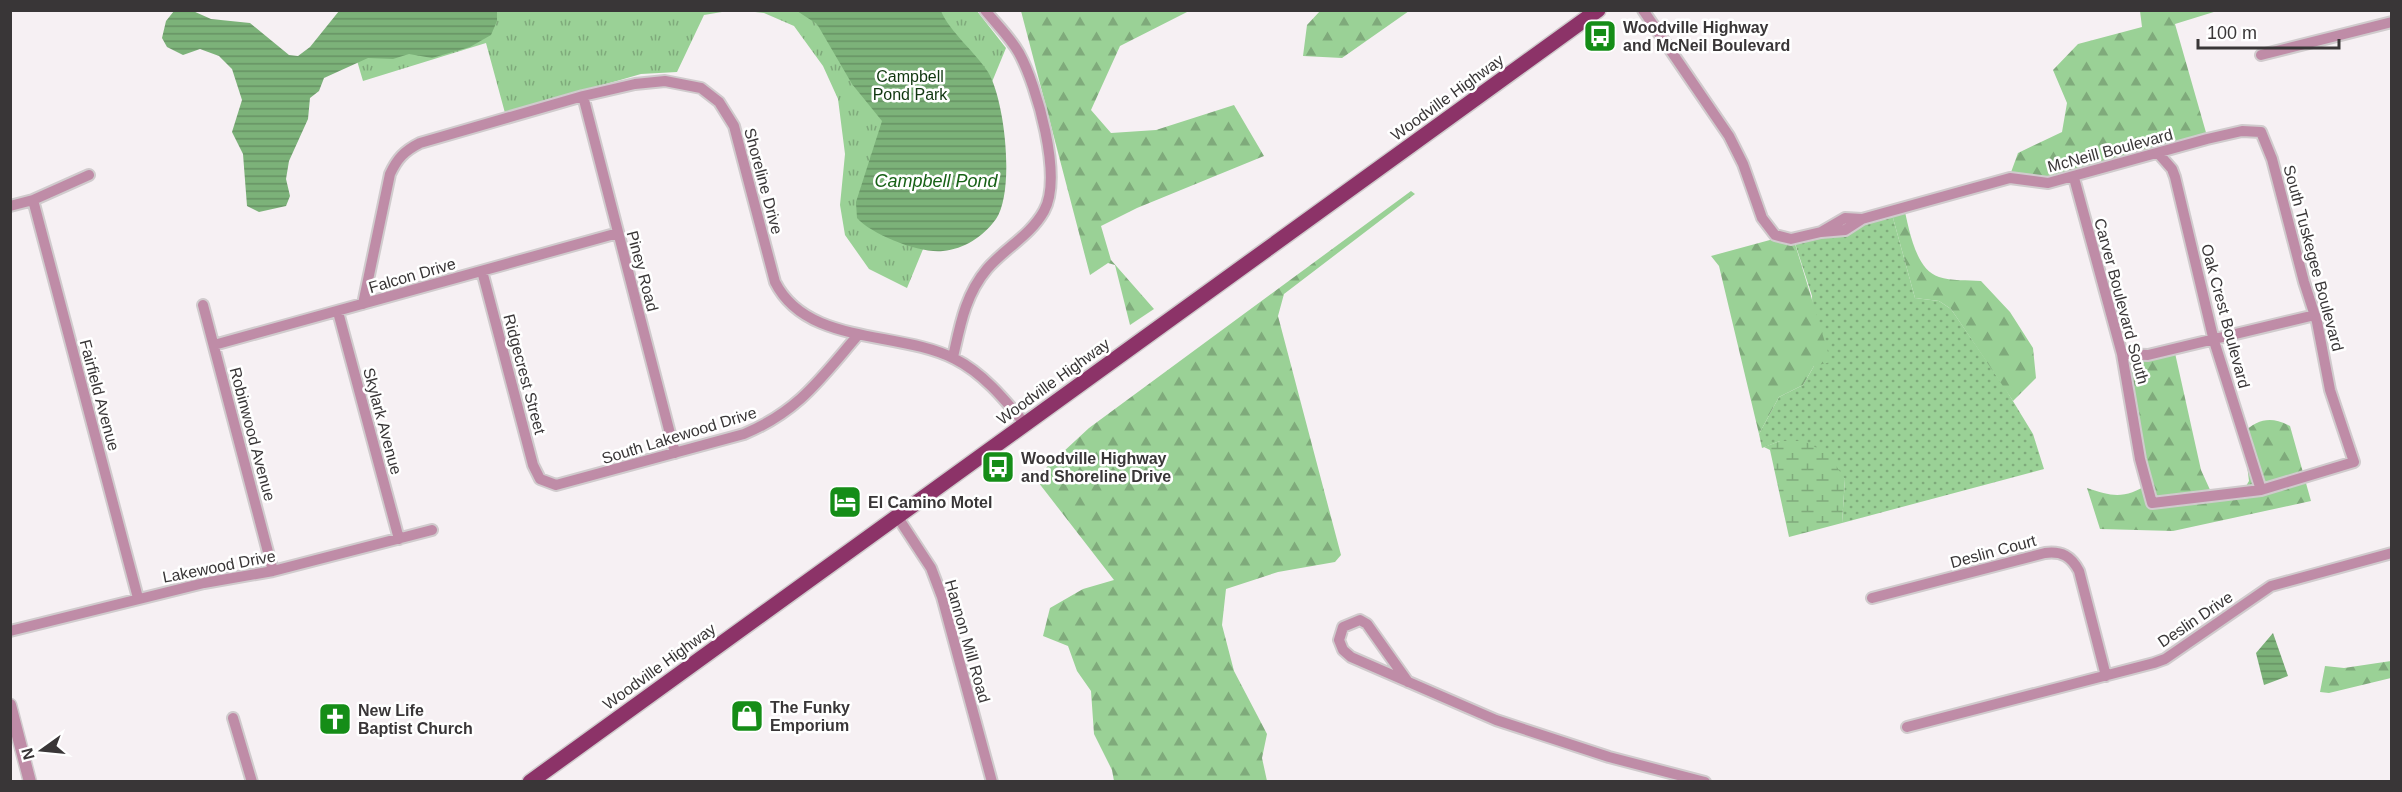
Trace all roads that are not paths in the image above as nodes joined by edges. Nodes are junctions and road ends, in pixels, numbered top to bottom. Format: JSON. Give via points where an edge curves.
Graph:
{"nodes":[{"id":1,"x":985,"y":10,"type":"edge"},
{"id":2,"x":1598,"y":10,"type":"edge"},
{"id":3,"x":1643,"y":10,"type":"edge"},
{"id":4,"x":2391,"y":22,"type":"edge"},
{"id":5,"x":2261,"y":54,"type":"dead end"},
{"id":6,"x":583,"y":96,"type":"junction"},
{"id":7,"x":2260,"y":132,"type":"joint"},
{"id":8,"x":2158,"y":153,"type":"junction"},
{"id":9,"x":89,"y":175,"type":"dead end"},
{"id":10,"x":2074,"y":178,"type":"junction"},
{"id":11,"x":33,"y":200,"type":"junction"},
{"id":12,"x":10,"y":206,"type":"edge"},
{"id":13,"x":618,"y":232,"type":"junction"},
{"id":14,"x":482,"y":271,"type":"junction"},
{"id":15,"x":363,"y":304,"type":"junction"},
{"id":16,"x":204,"y":305,"type":"dead end"},
{"id":17,"x":338,"y":312,"type":"junction"},
{"id":18,"x":2315,"y":315,"type":"junction"},
{"id":19,"x":858,"y":335,"type":"junction"},
{"id":20,"x":2214,"y":340,"type":"junction"},
{"id":21,"x":214,"y":345,"type":"junction"},
{"id":22,"x":2122,"y":354,"type":"junction"},
{"id":23,"x":952,"y":357,"type":"junction"},
{"id":24,"x":1025,"y":424,"type":"junction"},
{"id":25,"x":675,"y":453,"type":"junction"},
{"id":26,"x":545,"y":482,"type":"joint"},
{"id":27,"x":2262,"y":490,"type":"junction"},
{"id":28,"x":897,"y":516,"type":"junction"},
{"id":29,"x":432,"y":530,"type":"dead end"},
{"id":30,"x":399,"y":539,"type":"junction"},
{"id":31,"x":2391,"y":553,"type":"edge"},
{"id":32,"x":273,"y":571,"type":"junction"},
{"id":33,"x":138,"y":598,"type":"junction"},
{"id":34,"x":1872,"y":598,"type":"dead end"},
{"id":35,"x":10,"y":631,"type":"edge"},
{"id":36,"x":2106,"y":676,"type":"junction"},
{"id":37,"x":1408,"y":682,"type":"junction"},
{"id":38,"x":11,"y":710,"type":"edge"},
{"id":39,"x":233,"y":718,"type":"dead end"},
{"id":40,"x":1907,"y":727,"type":"dead end"},
{"id":41,"x":30,"y":782,"type":"edge"},
{"id":42,"x":252,"y":782,"type":"edge"},
{"id":43,"x":530,"y":782,"type":"edge"},
{"id":44,"x":992,"y":782,"type":"edge"},
{"id":45,"x":1705,"y":782,"type":"edge"}],
"edges":[{"from":1,"to":23,"type":"street","via":[[1009,37],[1028,71],[1048,145],[1051,191],[1033,227],[976,284],[964,309]]},
{"from":2,"to":24,"type":"main road","name":"Woodville Highway"},
{"from":3,"to":10,"type":"street","name":"McNeill Boulevard","via":[[1729,136],[1762,218],[1775,235],[1791,239],[1845,230],[1862,219],[2010,178],[2048,183]]},
{"from":4,"to":5,"type":"street"},
{"from":6,"to":13,"type":"street","name":"Piney Road"},
{"from":6,"to":15,"type":"street","name":"Shoreline Drive","via":[[420,143],[402,154],[390,174]]},
{"from":6,"to":19,"type":"street","name":"Shoreline Drive","via":[[665,81],[687,84],[710,94],[727,112],[737,135],[775,282],[783,298],[803,314]]},
{"from":7,"to":8,"type":"street","name":"McNeill Boulevard","via":[[2242,131]]},
{"from":7,"to":18,"type":"street","name":"South Tuskegee Boulevard","via":[[2272,159]]},
{"from":8,"to":10,"type":"street","name":"McNeill Boulevard"},
{"from":8,"to":20,"type":"street","name":"Oak Crest Boulevard","via":[[2175,177]]},
{"from":9,"to":11,"type":"street"},
{"from":10,"to":22,"type":"street","name":"Carver Boulevard South"},
{"from":11,"to":12,"type":"street"},
{"from":11,"to":33,"type":"street","name":"Fairfield Avenue"},
{"from":13,"to":14,"type":"street","name":"Falcon Drive"},
{"from":13,"to":25,"type":"street","name":"Piney Road"},
{"from":14,"to":15,"type":"street","name":"Falcon Drive"},
{"from":14,"to":26,"type":"street","name":"Ridgecrest Street","via":[[533,465]]},
{"from":15,"to":17,"type":"street","name":"Falcon Drive"},
{"from":16,"to":21,"type":"street","name":"Robinwood Avenue"},
{"from":17,"to":21,"type":"street","name":"Falcon Drive"},
{"from":17,"to":30,"type":"street","name":"Skylark Avenue"},
{"from":18,"to":20,"type":"street"},
{"from":18,"to":27,"type":"street","name":"South Tuskegee Boulevard","via":[[2330,390],[2354,462]]},
{"from":19,"to":23,"type":"street","name":"Shoreline Drive","via":[[912,344]]},
{"from":19,"to":25,"type":"street","name":"South Lakewood Drive","via":[[807,394],[779,418],[744,434]]},
{"from":20,"to":22,"type":"street","via":[[2148,355]]},
{"from":20,"to":27,"type":"street","name":"Oak Crest Boulevard"},
{"from":21,"to":32,"type":"street","name":"Robinwood Avenue"},
{"from":22,"to":27,"type":"street","name":"Carver Boulevard South","via":[[2136,439],[2152,503]]},
{"from":23,"to":24,"type":"street","name":"Shoreline Drive","via":[[978,374]]},
{"from":24,"to":28,"type":"main road","name":"Woodville Highway"},
{"from":25,"to":26,"type":"street","name":"South Lakewood Drive","via":[[570,483]]},
{"from":28,"to":43,"type":"main road","name":"Woodville Highway"},
{"from":28,"to":44,"type":"street","name":"Hannon Mill Road","via":[[931,568],[942,597]]},
{"from":29,"to":30,"type":"street","name":"Lakewood Drive"},
{"from":30,"to":32,"type":"street","name":"Lakewood Drive"},
{"from":31,"to":36,"type":"street","name":"Deslin Drive","via":[[2279,582],[2164,659]]},
{"from":32,"to":33,"type":"street","name":"Lakewood Drive"},
{"from":33,"to":35,"type":"street","name":"Lakewood Drive"},
{"from":34,"to":36,"type":"street","name":"Deslin Court","via":[[2045,553],[2063,553],[2079,571]]},
{"from":36,"to":40,"type":"street","name":"Deslin Drive"},
{"from":37,"to":37,"type":"street","via":[[1351,657],[1340,640],[1343,627],[1360,620],[1367,624]]},
{"from":37,"to":45,"type":"street","via":[[1496,720],[1610,757]]},
{"from":38,"to":41,"type":"street"},
{"from":39,"to":42,"type":"street"}]}
